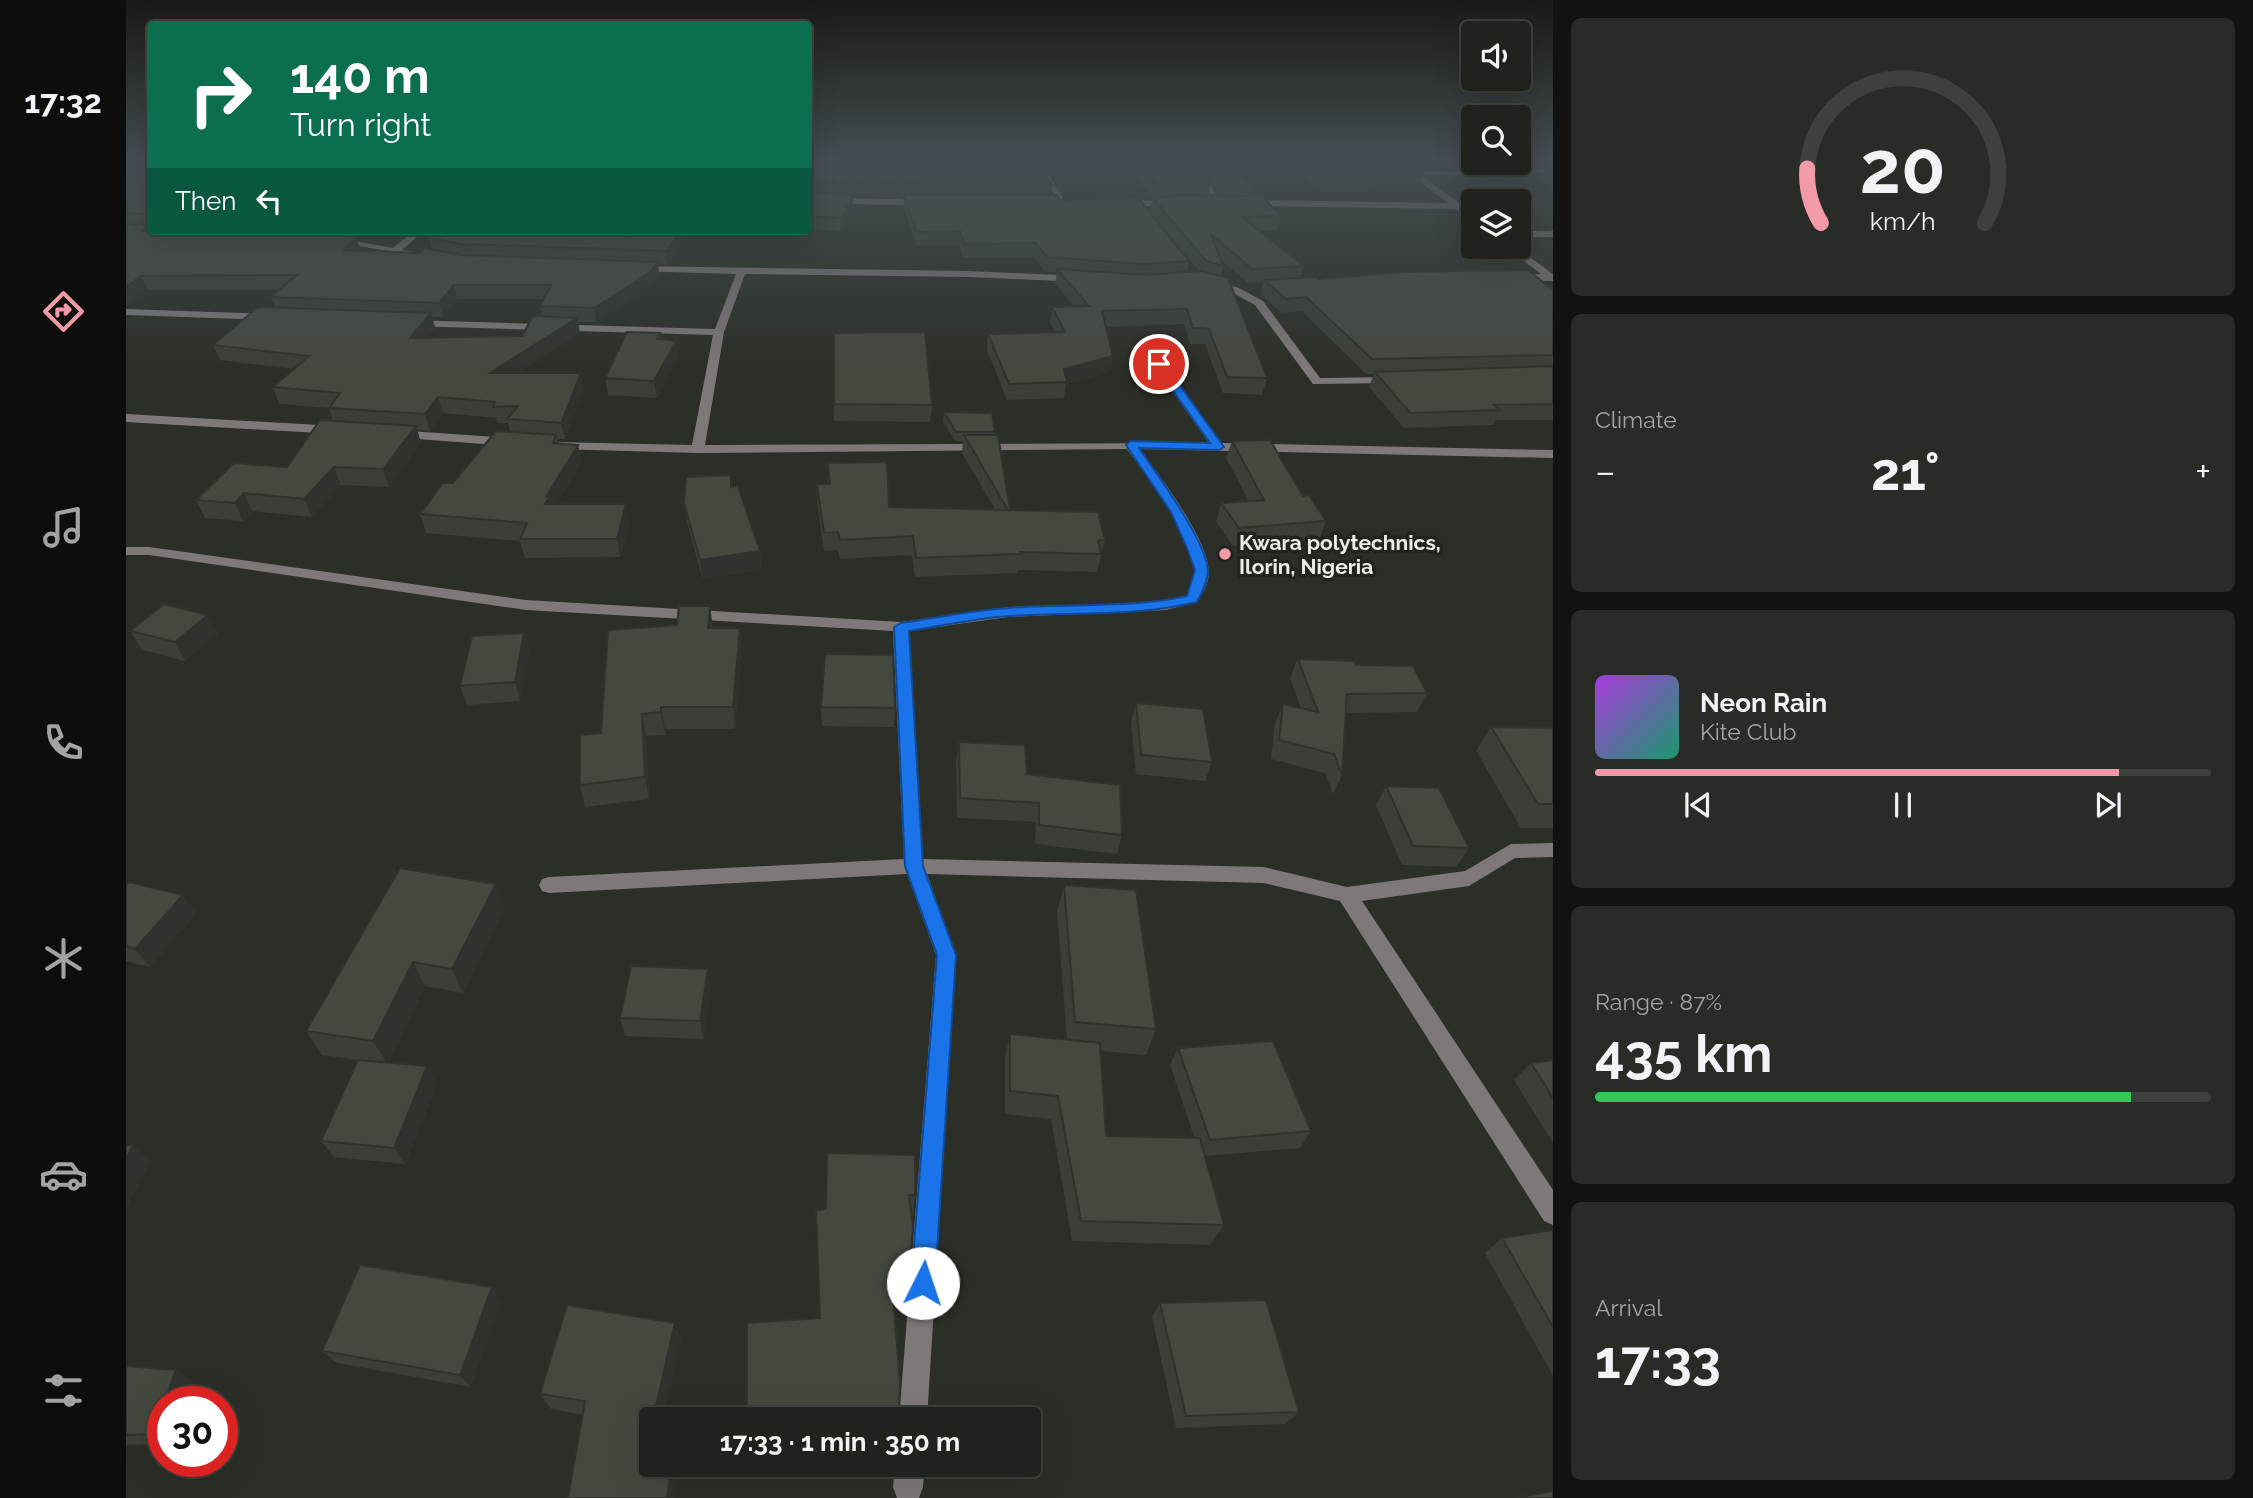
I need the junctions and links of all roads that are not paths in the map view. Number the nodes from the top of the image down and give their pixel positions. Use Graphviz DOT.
graph roads {
  1 [pos="1531,234"];
  2 [pos="1553,234"];
  3 [pos="415,235"];
  4 [pos="325,239"];
  5 [pos="396,251"];
  6 [pos="431,257"];
  7 [pos="1526,259"];
  8 [pos="630,269"];
  9 [pos="741,273"];
  10 [pos="1498,278"];
  11 [pos="1552,278"];
  12 [pos="1086,280"];
  13 [pos="1198,281"];
  14 [pos="1261,288"];
  15 [pos="1235,290"];
  16 [pos="126,312"];
  17 [pos="276,318"];
  18 [pos="397,322"];
  19 [pos="719,332"];
  20 [pos="1144,344"];
  21 [pos="1414,379"];
  22 [pos="126,418"];
  23 [pos="351,431"];
  24 [pos="378,433"];
  25 [pos="1131,445"];
  26 [pos="1219,447"];
  27 [pos="698,449"];
  28 [pos="1553,454"];
  29 [pos="126,551"];
  30 [pos="901,627"];
  31 [pos="1553,850"];
  32 [pos="914,866"];
  33 [pos="549,885"];
  34 [pos="1347,895"];
  35 [pos="1553,1212"];
  36 [pos="914,1407"];
  1 -- 2 [label="street"];
  3 -- 5 [label="street"];
  4 -- 5 [label="street"];
  5 -- 6 [label="street"];
  7 -- 11 [label="street"];
  8 -- 9 [label="street"];
  9 -- 12 [label="street"];
  9 -- 19 [label="street"];
  10 -- 11 [label="street"];
  13 -- 15 [label="street"];
  14 -- 15 [label="street"];
  15 -- 21 [label="street"];
  16 -- 17 [label="street"];
  18 -- 19 [label="street"];
  19 -- 27 [label="street"];
  20 -- 26 [label="street"];
  22 -- 23 [label="street"];
  24 -- 27 [label="street"];
  25 -- 26 [label="street"];
  25 -- 27 [label="street"];
  25 -- 30 [label="street"];
  26 -- 28 [label="street"];
  29 -- 30 [label="street"];
  30 -- 32 [label="street"];
  31 -- 34 [label="street"];
  32 -- 33 [label="street"];
  32 -- 34 [label="street"];
  32 -- 36 [label="street"];
  34 -- 35 [label="street"];
}
